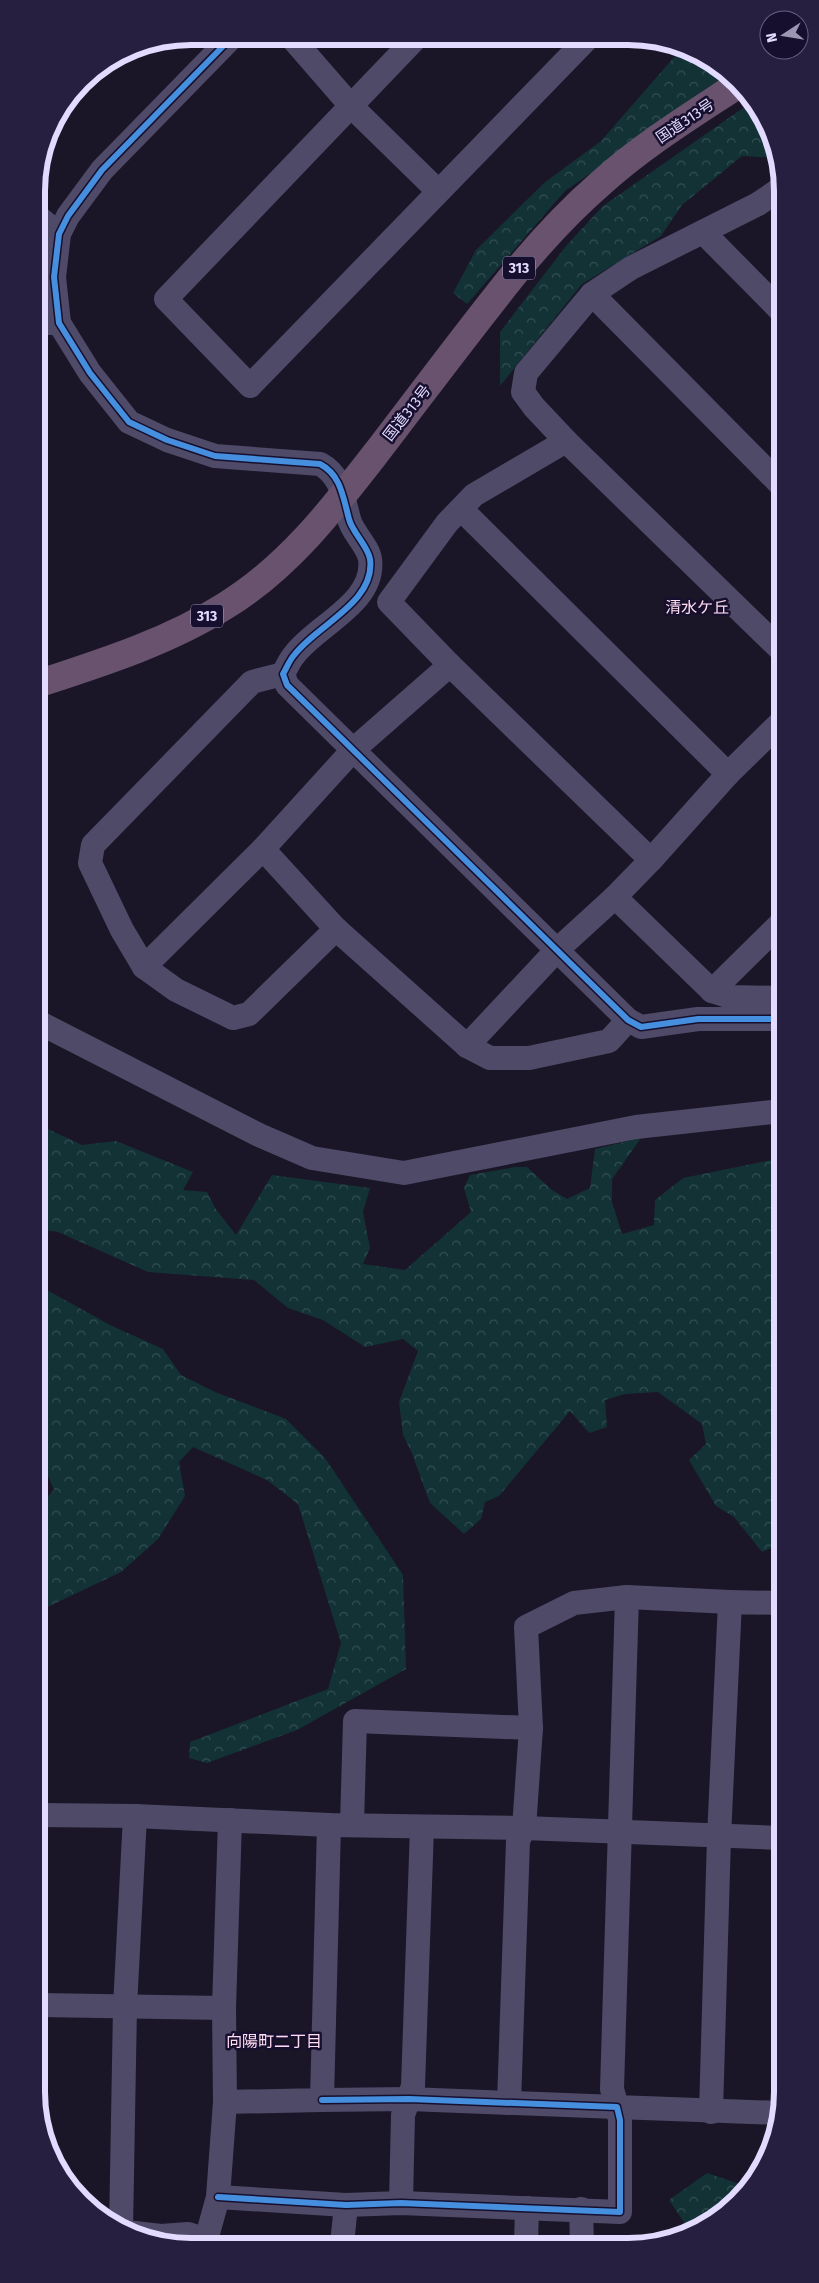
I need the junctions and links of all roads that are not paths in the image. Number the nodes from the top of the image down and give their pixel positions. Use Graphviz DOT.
graph roads {
  1 [pos="223,45"];
  2 [pos="298,45"];
  3 [pos="409,45"];
  4 [pos="580,45"];
  5 [pos="732,89"];
  6 [pos="351,106"];
  7 [pos="438,190"];
  8 [pos="774,193"];
  9 [pos="45,223"];
  10 [pos="702,232"];
  11 [pos="59,234"];
  12 [pos="592,294"];
  13 [pos="774,304"];
  14 [pos="48,323"];
  15 [pos="566,441"];
  16 [pos="774,478"];
  17 [pos="342,496"];
  18 [pos="462,510"];
  19 [pos="774,644"];
  20 [pos="450,665"];
  21 [pos="283,674"];
  22 [pos="45,681"];
  23 [pos="774,728"];
  24 [pos="353,750"];
  25 [pos="728,774"];
  26 [pos="263,849"];
  27 [pos="651,860"];
  28 [pos="615,897"];
  29 [pos="336,928"];
  30 [pos="774,930"];
  31 [pos="557,950"];
  32 [pos="144,967"];
  33 [pos="712,991"];
  34 [pos="774,998"];
  35 [pos="774,1019"];
  36 [pos="628,1020"];
  37 [pos="45,1026"];
  38 [pos="468,1046"];
  39 [pos="774,1112"];
  40 [pos="627,1597"];
  41 [pos="730,1602"];
  42 [pos="774,1603"];
  43 [pos="531,1728"];
  44 [pos="45,1815"];
  45 [pos="135,1816"];
  46 [pos="230,1820"];
  47 [pos="340,1825"];
  48 [pos="422,1827"];
  49 [pos="524,1828"];
  50 [pos="621,1832"];
  51 [pos="719,1837"];
  52 [pos="774,1838"];
  53 [pos="45,2005"];
  54 [pos="125,2006"];
  55 [pos="224,2008"];
  56 [pos="409,2099"];
  57 [pos="322,2100"];
  58 [pos="225,2102"];
  59 [pos="509,2103"];
  60 [pos="617,2107"];
  61 [pos="711,2112"];
  62 [pos="772,2114"];
  63 [pos="218,2197"];
  64 [pos="401,2203"];
  65 [pos="346,2205"];
  66 [pos="527,2208"];
  67 [pos="580,2209"];
  68 [pos="122,2221"];
  69 [pos="165,2236"];
  70 [pos="197,2238"];
  71 [pos="207,2238"];
  72 [pos="343,2238"];
  73 [pos="526,2238"];
  74 [pos="582,2238"];
  1 -- 11 [label="street"];
  2 -- 6 [label="street"];
  3 -- 6 [label="street"];
  4 -- 7 [label="street"];
  5 -- 17 [label="highway, 国道313号 / 313"];
  6 -- 7 [label="street"];
  6 -- 7 [label="street"];
  8 -- 10 [label="street"];
  9 -- 11 [label="street"];
  10 -- 12 [label="street"];
  10 -- 13 [label="street"];
  11 -- 14 [label="street"];
  12 -- 15 [label="street"];
  12 -- 16 [label="street"];
  14 -- 17 [label="street"];
  15 -- 18 [label="street"];
  15 -- 19 [label="street"];
  17 -- 21 [label="street"];
  17 -- 22 [label="highway, 国道313号 / 313"];
  18 -- 20 [label="street"];
  18 -- 25 [label="street"];
  20 -- 24 [label="street"];
  20 -- 27 [label="street"];
  21 -- 24 [label="street"];
  21 -- 32 [label="street"];
  23 -- 25 [label="street"];
  24 -- 26 [label="street"];
  24 -- 31 [label="street"];
  25 -- 27 [label="street"];
  26 -- 29 [label="street"];
  26 -- 32 [label="street"];
  27 -- 28 [label="street"];
  28 -- 31 [label="street"];
  28 -- 33 [label="street"];
  29 -- 32 [label="street"];
  29 -- 38 [label="street"];
  30 -- 33 [label="street"];
  31 -- 36 [label="street"];
  31 -- 38 [label="street"];
  33 -- 34 [label="street"];
  35 -- 36 [label="street"];
  36 -- 38 [label="street"];
  37 -- 39 [label="street"];
  40 -- 41 [label="street"];
  40 -- 43 [label="street"];
  40 -- 50 [label="street"];
  41 -- 42 [label="street"];
  41 -- 51 [label="street"];
  43 -- 47 [label="street"];
  43 -- 49 [label="street"];
  44 -- 45 [label="street"];
  45 -- 46 [label="street"];
  45 -- 54 [label="street"];
  46 -- 47 [label="street"];
  46 -- 55 [label="street"];
  47 -- 48 [label="street"];
  47 -- 57 [label="street"];
  48 -- 49 [label="street"];
  48 -- 56 [label="street"];
  49 -- 50 [label="street"];
  49 -- 59 [label="street"];
  50 -- 51 [label="street"];
  50 -- 60 [label="street"];
  51 -- 52 [label="street"];
  51 -- 61 [label="street"];
  53 -- 54 [label="street"];
  54 -- 55 [label="street"];
  54 -- 68 [label="street"];
  55 -- 58 [label="street"];
  56 -- 57 [label="street"];
  56 -- 59 [label="street"];
  56 -- 64 [label="street"];
  57 -- 58 [label="street"];
  58 -- 63 [label="street"];
  59 -- 60 [label="street"];
  60 -- 61 [label="street"];
  60 -- 67 [label="street"];
  61 -- 62 [label="street"];
  63 -- 65 [label="street"];
  63 -- 71 [label="street"];
  64 -- 65 [label="street"];
  64 -- 66 [label="street"];
  65 -- 72 [label="street"];
  66 -- 67 [label="street"];
  66 -- 73 [label="street"];
  67 -- 74 [label="street"];
  69 -- 70 [label="street"];
}
